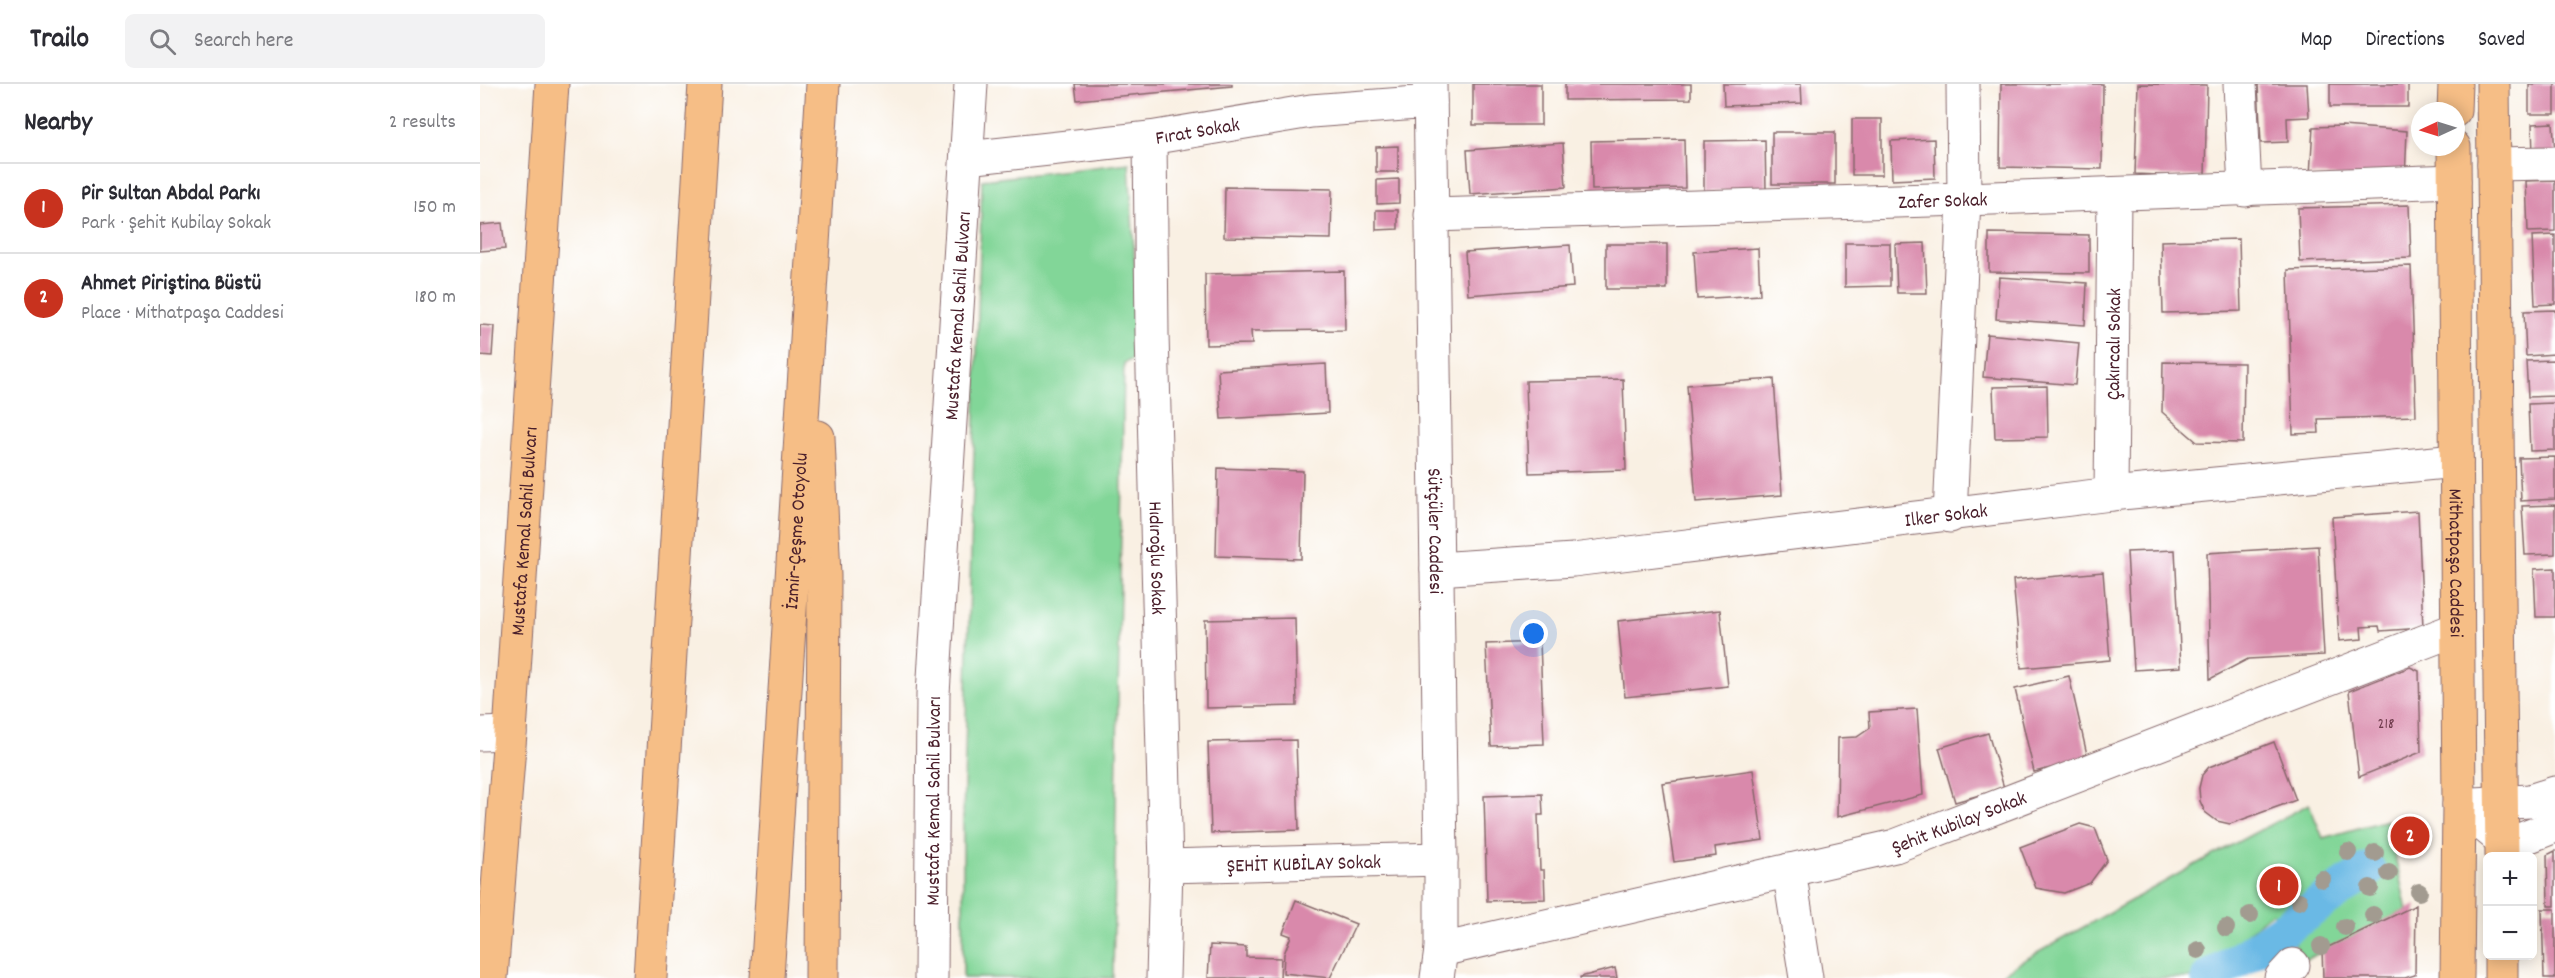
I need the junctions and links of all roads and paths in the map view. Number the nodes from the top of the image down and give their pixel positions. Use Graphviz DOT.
graph roads {
  1 [pos="552,84"];
  2 [pos="705,84"];
  3 [pos="823,84"];
  4 [pos="971,84"];
  5 [pos="1963,84"];
  6 [pos="2240,84"];
  7 [pos="2455,84"];
  8 [pos="2493,84"];
  9 [pos="1430,93"];
  10 [pos="2454,102"];
  11 [pos="1150,138"];
  12 [pos="2454,156"];
  13 [pos="967,158"];
  14 [pos="2555,163"];
  15 [pos="2494,164"];
  16 [pos="2454,181"];
  17 [pos="2245,190"];
  18 [pos="2114,194"];
  19 [pos="1964,199"];
  20 [pos="1431,215"];
  21 [pos="810,262"];
  22 [pos="2456,461"];
  23 [pos="2111,494"];
  24 [pos="1950,516"];
  25 [pos="1437,569"];
  26 [pos="2457,629"];
  27 [pos="495,734"];
  28 [pos="2555,793"];
  29 [pos="2502,803"];
  30 [pos="2459,805"];
  31 [pos="2555,826"];
  32 [pos="2502,848"];
  33 [pos="1441,859"];
  34 [pos="1166,866"];
  35 [pos="1789,870"];
  36 [pos="2501,960"];
  37 [pos="1439,964"];
  38 [pos="491,978"];
  39 [pos="650,978"];
  40 [pos="767,978"];
  41 [pos="822,978"];
  42 [pos="931,978"];
  43 [pos="1163,978"];
  44 [pos="1806,978"];
  45 [pos="2457,978"];
  46 [pos="2501,978"];
  1 -- 27 [label="main road, Mustafa Kemal Sahil Bulvarı"];
  2 -- 39 [label="main road"];
  3 -- 21 [label="main road, İzmir-Çeşme Otoyolu"];
  4 -- 13 [label="street, Mustafa Kemal Sahil Bulvarı"];
  5 -- 19 [label="street"];
  6 -- 17 [label="street"];
  7 -- 10 [label="main road"];
  8 -- 15 [label="main road"];
  9 -- 11 [label="street, Fırat Sokak"];
  9 -- 20 [label="street, Sütçüler Caddesi"];
  11 -- 13 [label="street, Fırat Sokak"];
  11 -- 34 [label="street, Hıdıroğlu Sokak"];
  12 -- 16 [label="main road, Mithatpaşa Caddesi"];
  13 -- 42 [label="street, Mustafa Kemal Sahil Bulvarı"];
  14 -- 15 [label="street"];
  15 -- 29 [label="main road"];
  16 -- 17 [label="street, Zafer Sokak"];
  16 -- 22 [label="main road, Mithatpaşa Caddesi"];
  17 -- 18 [label="street, Zafer Sokak"];
  18 -- 19 [label="street, Zafer Sokak"];
  18 -- 23 [label="street, Çakırcalı Sokak"];
  19 -- 20 [label="street, Zafer Sokak"];
  19 -- 24 [label="street"];
  20 -- 25 [label="street, Sütçüler Caddesi"];
  21 -- 40 [label="main road, İzmir-Çeşme Otoyolu"];
  21 -- 41 [label="main road"];
  22 -- 23 [label="street, Ilker Sokak"];
  22 -- 26 [label="main road, Mithatpaşa Caddesi"];
  23 -- 24 [label="street, Ilker Sokak"];
  24 -- 25 [label="street, Ilker Sokak"];
  25 -- 33 [label="street, Sütçüler Caddesi"];
  26 -- 30 [label="main road, Mithatpaşa Caddesi"];
  26 -- 35 [label="street, Şehit Kubilay Sokak"];
  27 -- 38 [label="main road, Mustafa Kemal Sahil Bulvarı"];
  28 -- 29 [label="street"];
  29 -- 30 [label="street"];
  29 -- 32 [label="main road"];
  30 -- 32 [label="street"];
  30 -- 45 [label="main road, Mithatpaşa Caddesi"];
  31 -- 32 [label="street"];
  33 -- 34 [label="street, ŞEHİT KUBİLAY Sokak"];
  33 -- 37 [label="street, Sütçüler Caddesi"];
  34 -- 43 [label="street, Hıdıroğlu Sokak"];
  35 -- 37 [label="street, Şehit Kubilay Sokak"];
  35 -- 44 [label="street"];
  36 -- 46 [label="main road"];
}
